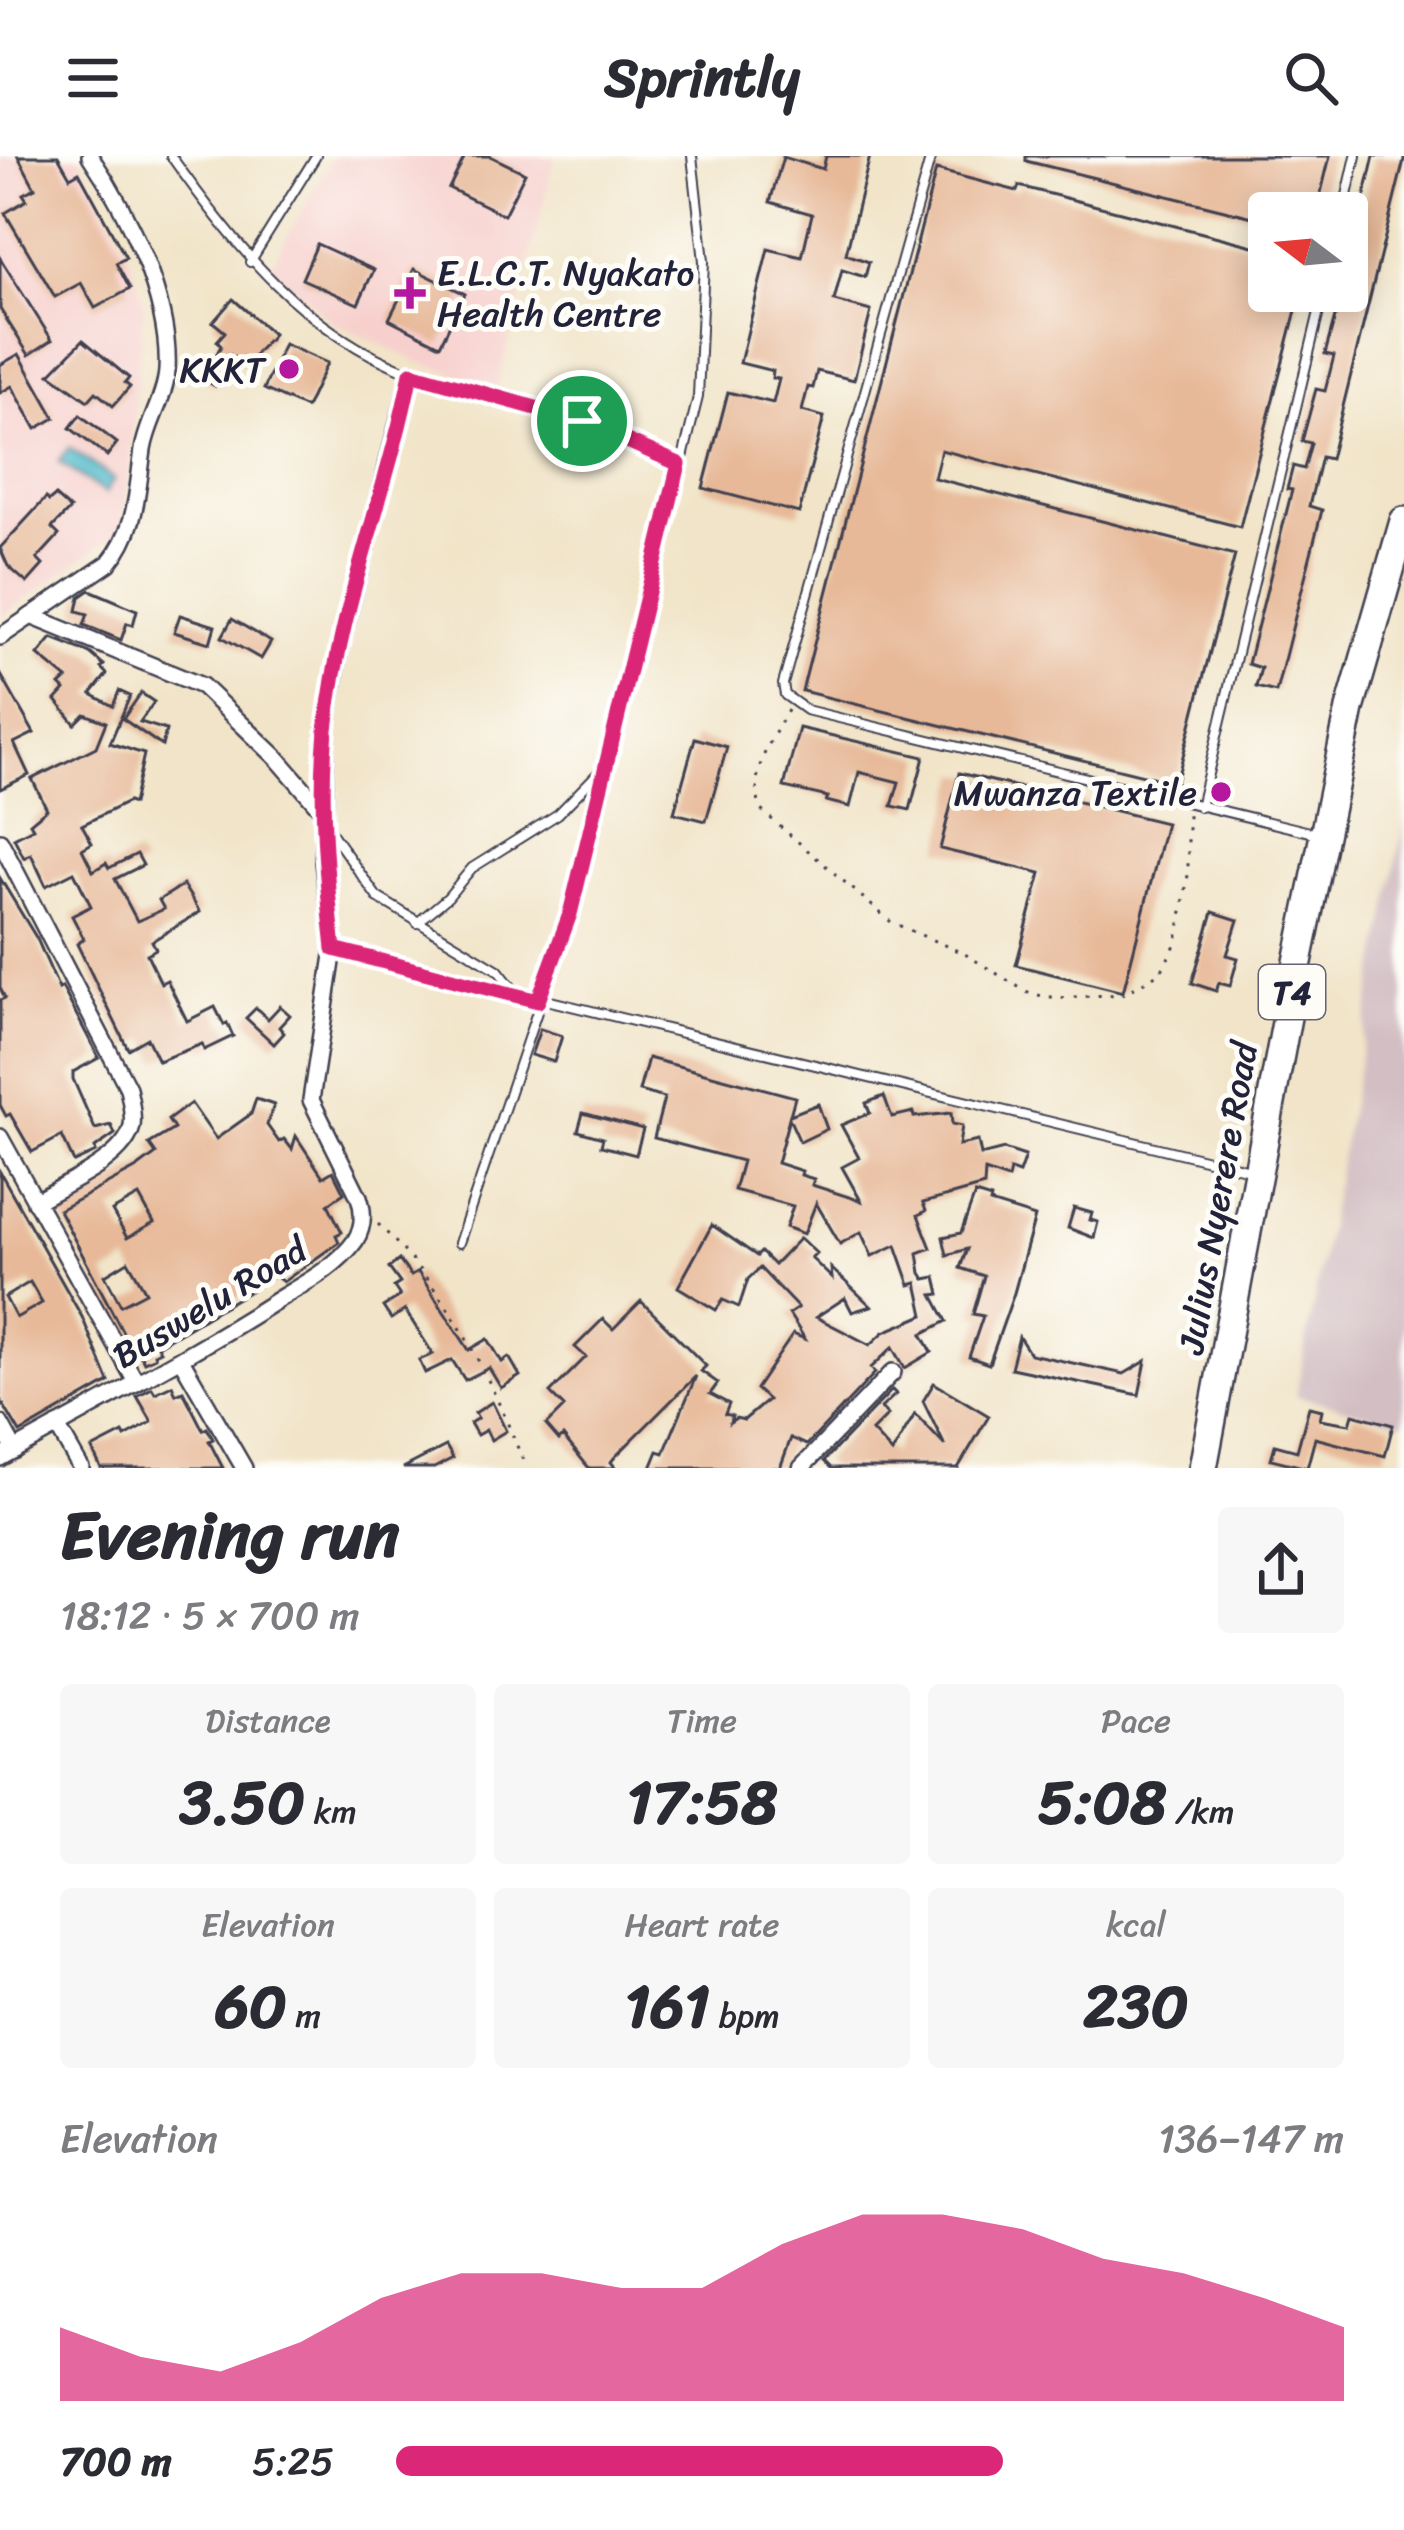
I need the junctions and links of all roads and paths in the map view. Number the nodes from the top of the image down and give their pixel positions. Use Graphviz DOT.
graph roads {
  1 [pos="90,156"];
  2 [pos="171,156"];
  3 [pos="316,156"];
  4 [pos="692,156"];
  5 [pos="931,156"];
  6 [pos="1356,156"];
  7 [pos="1348,192"];
  8 [pos="250,262"];
  9 [pos="1319,312"];
  10 [pos="411,373"];
  11 [pos="679,464"];
  12 [pos="1404,521"];
  13 [pos="1395,590"];
  14 [pos="31,616"];
  15 [pos="0,637"];
  16 [pos="792,703"];
  17 [pos="607,764"];
  18 [pos="1188,804"];
  19 [pos="1200,807"];
  20 [pos="322,814"];
  21 [pos="1325,835"];
  22 [pos="0,841"];
  23 [pos="417,922"];
  24 [pos="334,949"];
  25 [pos="518,995"];
  26 [pos="538,1001"];
  27 [pos="0,1137"];
  28 [pos="1258,1172"];
  29 [pos="35,1202"];
  30 [pos="364,1210"];
  31 [pos="458,1243"];
  32 [pos="182,1360"];
  33 [pos="892,1372"];
  34 [pos="136,1382"];
  35 [pos="0,1423"];
  36 [pos="57,1426"];
  37 [pos="7,1454"];
  38 [pos="81,1468"];
  39 [pos="244,1468"];
  40 [pos="526,1468"];
  41 [pos="801,1468"];
  42 [pos="1203,1468"];
  1 -- 14 [label="street"];
  2 -- 8 [label="lane"];
  3 -- 8 [label="lane"];
  4 -- 11 [label="lane"];
  5 -- 16 [label="lane"];
  6 -- 7 [label="lane"];
  8 -- 10 [label="lane"];
  9 -- 19 [label="lane"];
  10 -- 11 [label="lane"];
  10 -- 20 [label="street"];
  11 -- 17 [label="lane"];
  12 -- 13 [label="highway, Julius Nyerere Road / T4"];
  13 -- 21 [label="highway, Julius Nyerere Road / T4"];
  14 -- 15 [label="street"];
  14 -- 20 [label="street"];
  16 -- 18 [label="lane"];
  16 -- 18 [label="path"];
  17 -- 23 [label="lane"];
  17 -- 26 [label="lane"];
  18 -- 19 [label="lane"];
  19 -- 21 [label="lane"];
  20 -- 23 [label="lane"];
  20 -- 24 [label="street"];
  21 -- 28 [label="highway, Julius Nyerere Road / T4"];
  22 -- 29 [label="street"];
  23 -- 25 [label="lane"];
  24 -- 25 [label="lane"];
  24 -- 30 [label="street"];
  25 -- 26 [label="lane"];
  26 -- 28 [label="lane"];
  26 -- 31 [label="lane"];
  27 -- 29 [label="street"];
  28 -- 42 [label="highway, Julius Nyerere Road / T4"];
  29 -- 34 [label="street"];
  30 -- 32 [label="street, Buswelu Road"];
  30 -- 40 [label="path"];
  32 -- 34 [label="street, Buswelu Road"];
  32 -- 39 [label="street"];
  33 -- 41 [label="street"];
  34 -- 36 [label="street, Buswelu Road"];
  35 -- 37 [label="street"];
  36 -- 37 [label="street, Buswelu Road"];
  36 -- 38 [label="street"];
}
